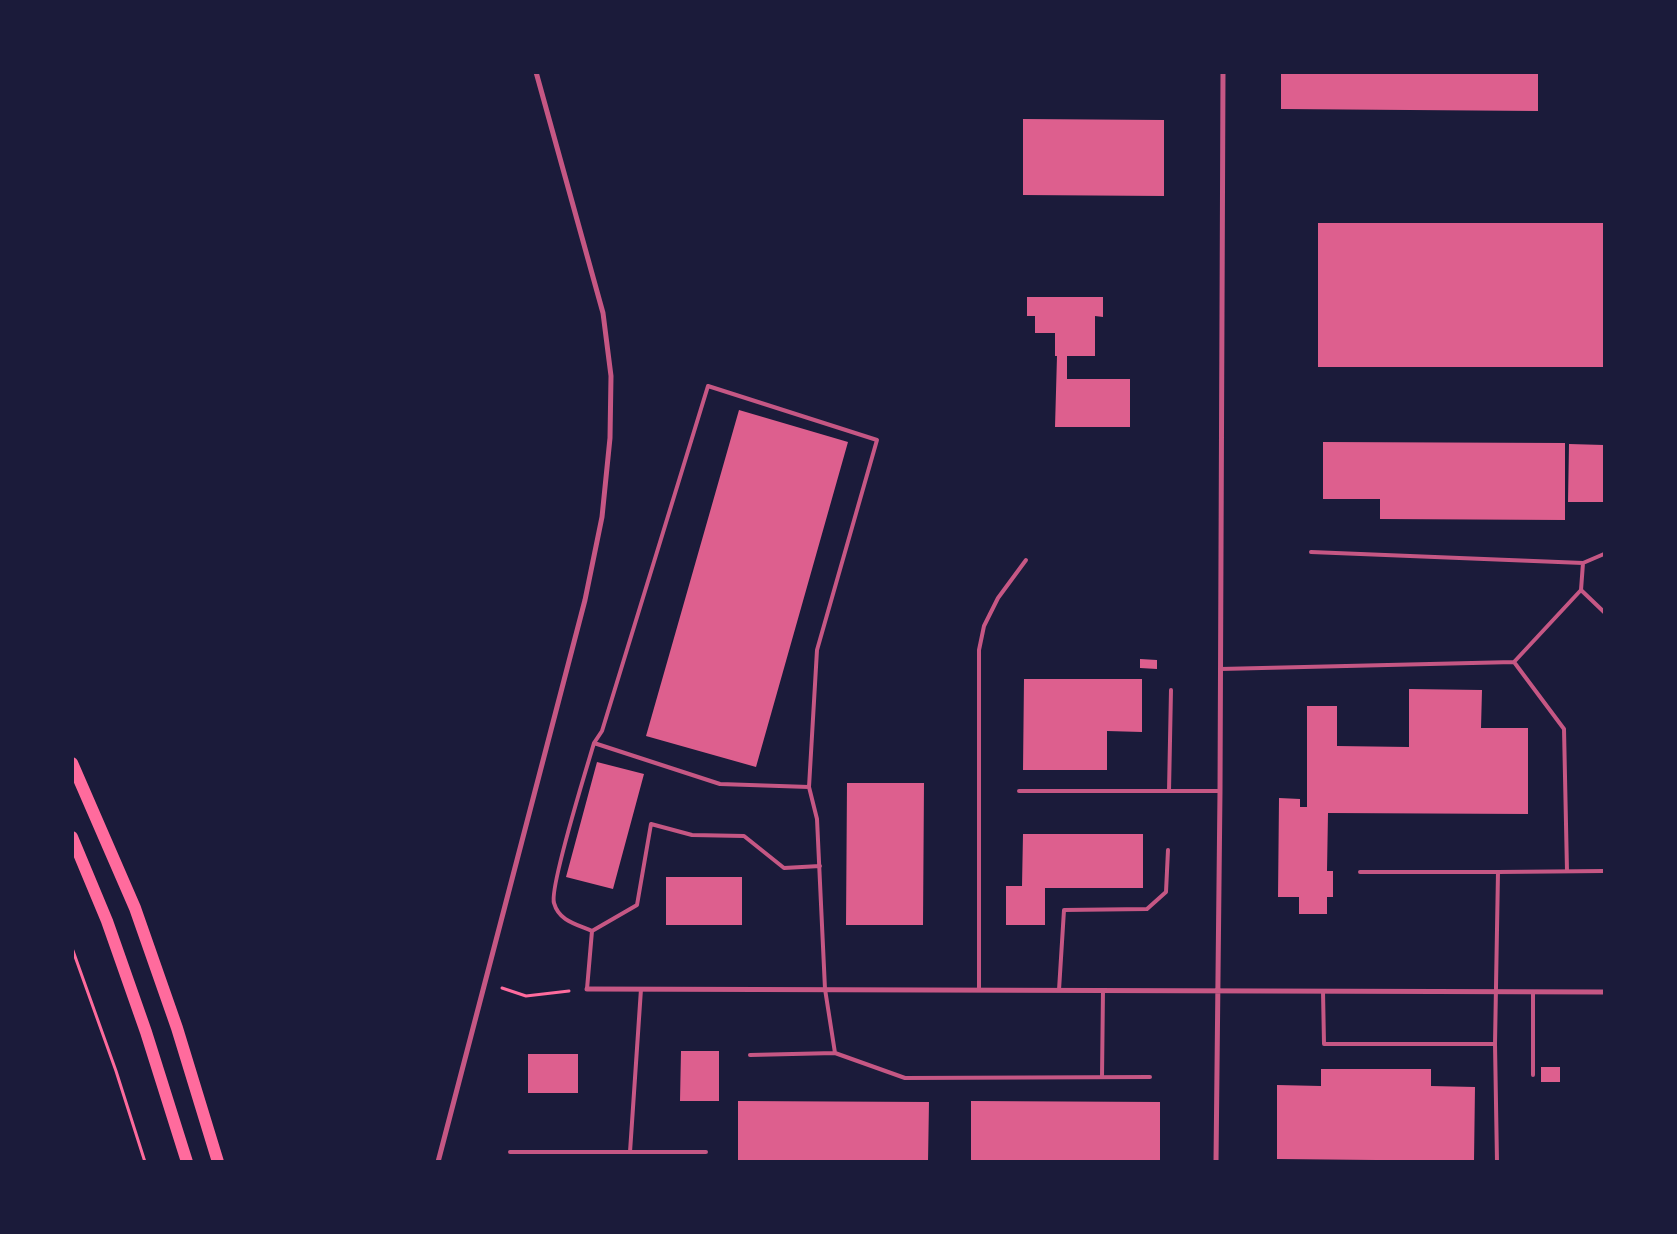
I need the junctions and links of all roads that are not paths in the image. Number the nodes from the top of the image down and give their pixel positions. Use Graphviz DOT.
graph roads {
  1 [pos="536,72"];
  2 [pos="1224,72"];
  3 [pos="1310,552"];
  4 [pos="1604,554"];
  5 [pos="1026,560"];
  6 [pos="1583,563"];
  7 [pos="1581,590"];
  8 [pos="1604,612"];
  9 [pos="1514,662"];
  10 [pos="1220,669"];
  11 [pos="1171,690"];
  12 [pos="594,743"];
  13 [pos="72,763"];
  14 [pos="809,787"];
  15 [pos="1019,791"];
  16 [pos="1169,791"];
  17 [pos="1220,791"];
  18 [pos="72,837"];
  19 [pos="1168,850"];
  20 [pos="820,866"];
  21 [pos="1567,871"];
  22 [pos="1604,871"];
  23 [pos="1360,872"];
  24 [pos="1498,872"];
  25 [pos="592,931"];
  26 [pos="587,989"];
  27 [pos="641,989"];
  28 [pos="825,989"];
  29 [pos="979,990"];
  30 [pos="1059,990"];
  31 [pos="1103,990"];
  32 [pos="1218,991"];
  33 [pos="1323,991"];
  34 [pos="1496,992"];
  35 [pos="1533,992"];
  36 [pos="1604,992"];
  37 [pos="1495,1044"];
  38 [pos="835,1053"];
  39 [pos="750,1054"];
  40 [pos="1533,1075"];
  41 [pos="1102,1077"];
  42 [pos="1150,1077"];
  43 [pos="510,1152"];
  44 [pos="630,1152"];
  45 [pos="706,1152"];
  46 [pos="187,1162"];
  47 [pos="218,1162"];
  48 [pos="438,1162"];
  49 [pos="1216,1162"];
  50 [pos="1497,1162"];
  1 -- 48 [label="street"];
  2 -- 10 [label="street"];
  3 -- 6 [label="lane"];
  4 -- 6 [label="lane"];
  5 -- 29 [label="lane"];
  6 -- 7 [label="lane"];
  7 -- 8 [label="lane"];
  7 -- 9 [label="lane"];
  9 -- 10 [label="lane"];
  9 -- 21 [label="lane"];
  10 -- 17 [label="street"];
  11 -- 16 [label="lane"];
  12 -- 14 [label="lane"];
  12 -- 14 [label="lane"];
  12 -- 25 [label="lane"];
  13 -- 47 [label="main road"];
  14 -- 20 [label="lane"];
  15 -- 16 [label="lane"];
  16 -- 17 [label="lane"];
  17 -- 32 [label="street"];
  18 -- 46 [label="main road"];
  19 -- 30 [label="lane"];
  20 -- 25 [label="lane"];
  20 -- 28 [label="lane"];
  21 -- 22 [label="lane"];
  21 -- 24 [label="lane"];
  23 -- 24 [label="lane"];
  24 -- 34 [label="lane"];
  25 -- 26 [label="lane"];
  26 -- 27 [label="street"];
  27 -- 28 [label="street"];
  27 -- 44 [label="lane"];
  28 -- 29 [label="street"];
  28 -- 38 [label="lane"];
  29 -- 30 [label="street"];
  30 -- 31 [label="street"];
  31 -- 32 [label="street"];
  31 -- 41 [label="lane"];
  32 -- 33 [label="street"];
  32 -- 49 [label="street"];
  33 -- 34 [label="street"];
  33 -- 37 [label="lane"];
  34 -- 35 [label="street"];
  34 -- 37 [label="lane"];
  35 -- 36 [label="street"];
  35 -- 40 [label="lane"];
  37 -- 50 [label="lane"];
  38 -- 39 [label="lane"];
  38 -- 41 [label="lane"];
  41 -- 42 [label="lane"];
  43 -- 44 [label="lane"];
  44 -- 45 [label="lane"];
}
